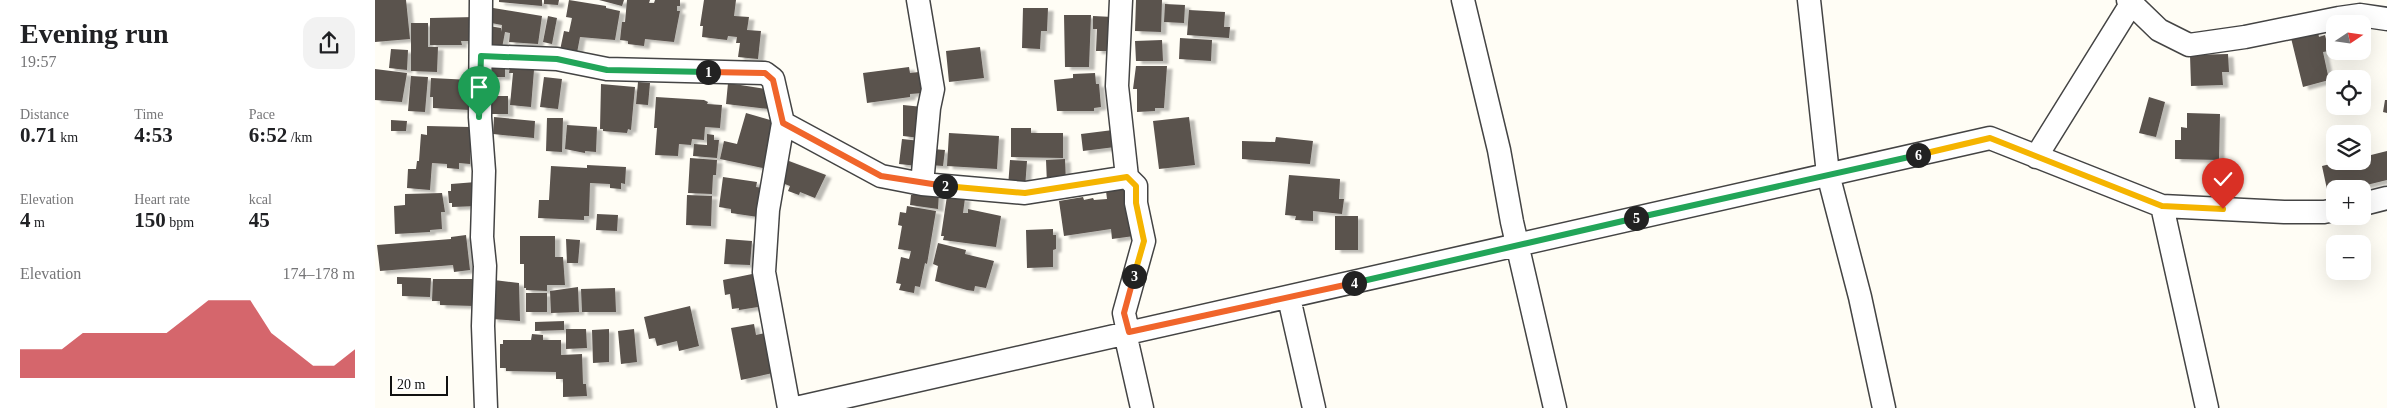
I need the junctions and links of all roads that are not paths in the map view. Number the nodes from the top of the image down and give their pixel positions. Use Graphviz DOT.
graph roads {
  1 [pos="481,0"];
  2 [pos="918,0"];
  3 [pos="1121,0"];
  4 [pos="1463,0"];
  5 [pos="1809,0"];
  6 [pos="2129,2"];
  7 [pos="2387,19"];
  8 [pos="481,56"];
  9 [pos="783,123"];
  10 [pos="2036,157"];
  11 [pos="1828,174"];
  12 [pos="1127,177"];
  13 [pos="922,184"];
  14 [pos="2387,198"];
  15 [pos="2371,202"];
  16 [pos="2162,206"];
  17 [pos="2326,212"];
  18 [pos="1517,246"];
  19 [pos="1289,298"];
  20 [pos="1127,333"];
  21 [pos="808,407"];
  22 [pos="486,408"];
  23 [pos="789,408"];
  24 [pos="1142,408"];
  25 [pos="1314,408"];
  26 [pos="1555,408"];
  27 [pos="1884,408"];
  28 [pos="2207,408"];
  1 -- 8 [label="street"];
  2 -- 13 [label="street"];
  3 -- 12 [label="street"];
  4 -- 18 [label="street"];
  5 -- 11 [label="street"];
  6 -- 7 [label="street"];
  6 -- 10 [label="street"];
  8 -- 9 [label="street"];
  8 -- 22 [label="street"];
  9 -- 13 [label="street"];
  9 -- 23 [label="street"];
  10 -- 11 [label="street"];
  10 -- 16 [label="street"];
  11 -- 18 [label="street"];
  11 -- 27 [label="street"];
  12 -- 13 [label="street"];
  12 -- 20 [label="street"];
  14 -- 15 [label="street"];
  16 -- 17 [label="street"];
  16 -- 28 [label="street"];
  18 -- 19 [label="street"];
  18 -- 26 [label="street"];
  19 -- 20 [label="street"];
  19 -- 25 [label="street"];
  20 -- 21 [label="street"];
  20 -- 24 [label="street"];
}
